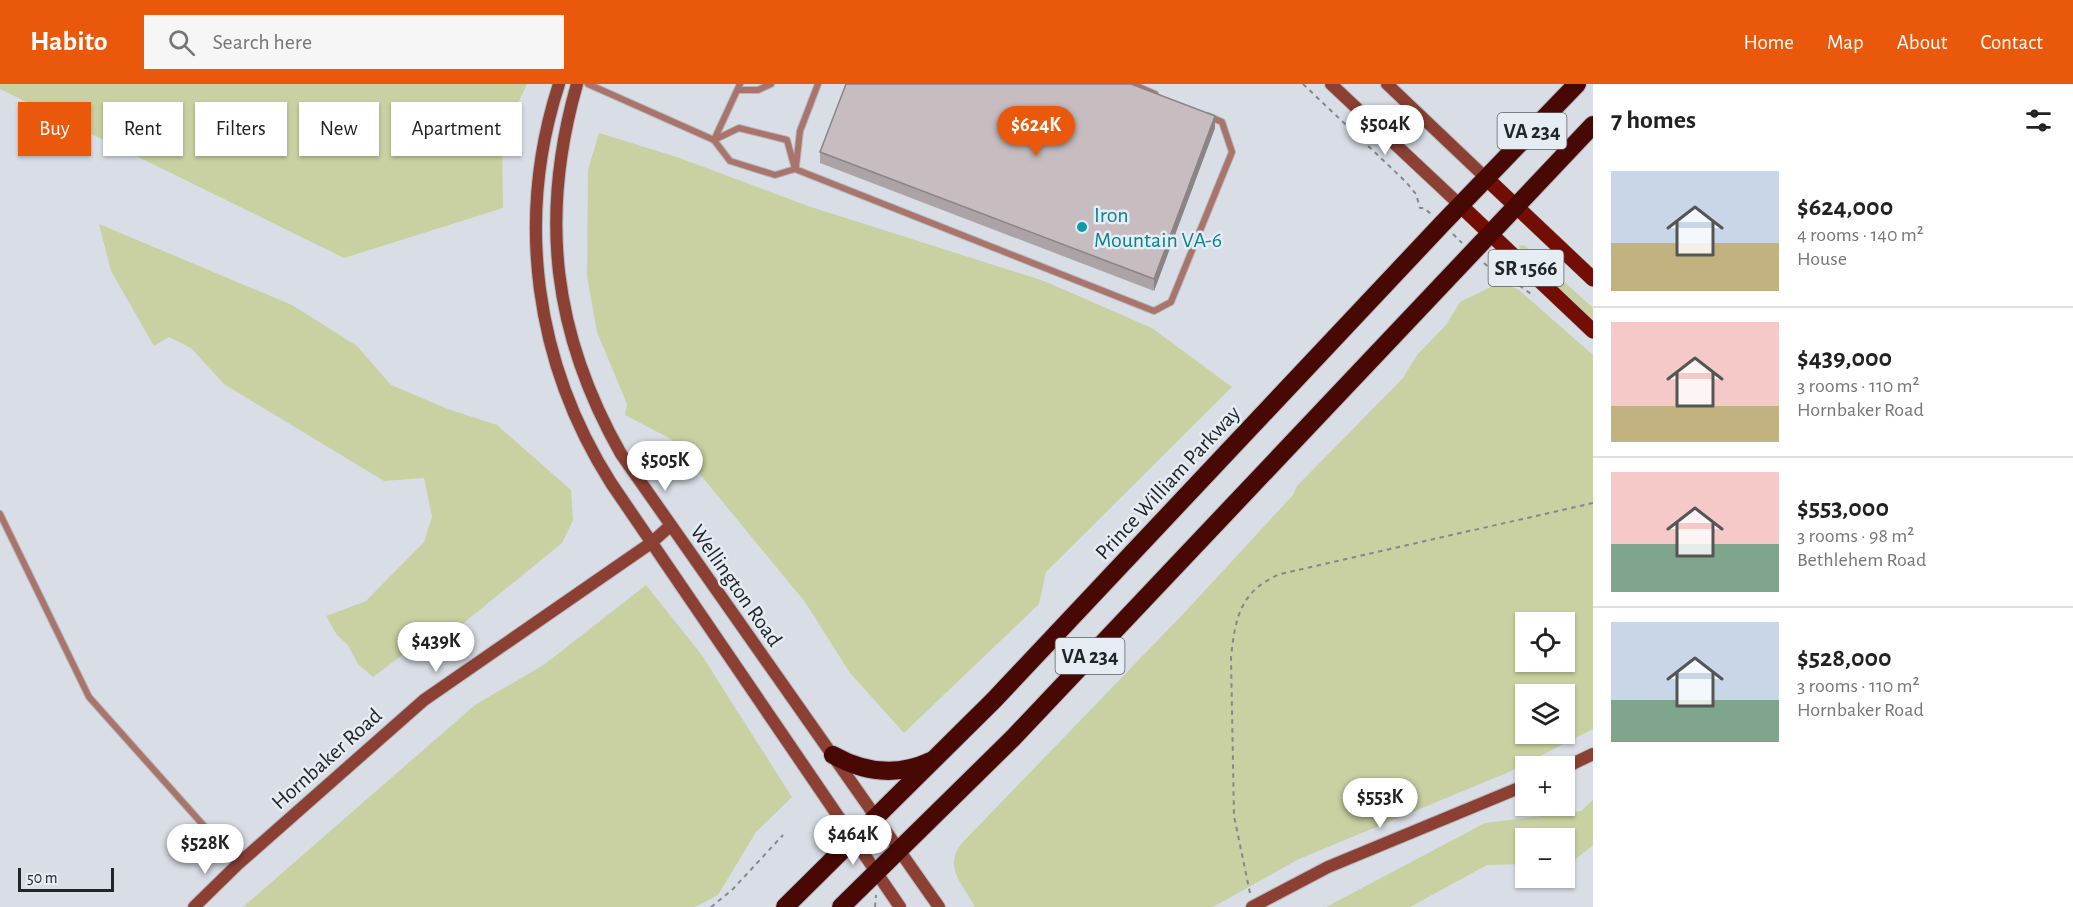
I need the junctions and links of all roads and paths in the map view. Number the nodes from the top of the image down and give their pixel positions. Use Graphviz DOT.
graph roads {
  1 [pos="559,84"];
  2 [pos="577,84"];
  3 [pos="588,84"];
  4 [pos="771,84"];
  5 [pos="818,84"];
  6 [pos="1132,84"];
  7 [pos="1303,84"];
  8 [pos="1331,84"];
  9 [pos="1388,84"];
  10 [pos="1577,84"];
  11 [pos="740,87"];
  12 [pos="1162,97"];
  13 [pos="1202,114"];
  14 [pos="1593,125"];
  15 [pos="714,140"];
  16 [pos="795,169"];
  17 [pos="1486,178"];
  18 [pos="1460,205"];
  19 [pos="1516,207"];
  20 [pos="1442,224"];
  21 [pos="1490,234"];
  22 [pos="1473,253"];
  23 [pos="1593,279"];
  24 [pos="1536,298"];
  25 [pos="1593,331"];
  26 [pos="1593,503"];
  27 [pos="0,514"];
  28 [pos="670,526"];
  29 [pos="651,543"];
  30 [pos="1593,754"];
  31 [pos="833,755"];
  32 [pos="938,758"];
  33 [pos="1575,763"];
  34 [pos="1515,790"];
  35 [pos="878,818"];
  36 [pos="783,835"];
  37 [pos="854,842"];
  38 [pos="900,849"];
  39 [pos="238,864"];
  40 [pos="876,881"];
  41 [pos="194,907"];
  42 [pos="711,907"];
  43 [pos="785,907"];
  44 [pos="841,907"];
  45 [pos="875,907"];
  46 [pos="900,907"];
  47 [pos="939,907"];
  48 [pos="1252,907"];
  1 -- 29 [label="main road, Wellington Road"];
  2 -- 28 [label="main road, Wellington Road"];
  3 -- 15 [label="lane"];
  4 -- 11 [label="lane"];
  5 -- 16 [label="lane"];
  6 -- 12 [label="lane"];
  7 -- 20 [label="path"];
  8 -- 18 [label="main road, SR 1566"];
  9 -- 17 [label="main road, SR 1566"];
  10 -- 17 [label="highway, Prince William Parkway / VA 234"];
  11 -- 15 [label="lane"];
  13 -- 16 [label="lane"];
  14 -- 19 [label="highway, VA 234"];
  15 -- 16 [label="lane"];
  15 -- 16 [label="lane"];
  17 -- 18 [label="highway, Prince William Parkway / VA 234"];
  17 -- 19 [label="main road, SR 1566"];
  18 -- 20 [label="highway, Prince William Parkway / VA 234"];
  18 -- 21 [label="main road, SR 1566"];
  19 -- 21 [label="highway, VA 234"];
  19 -- 23 [label="main road, SR 1566"];
  20 -- 22 [label="path"];
  20 -- 32 [label="highway, Prince William Parkway / VA 234"];
  21 -- 22 [label="highway, VA 234"];
  21 -- 25 [label="main road, SR 1566"];
  22 -- 24 [label="path"];
  22 -- 38 [label="highway, VA 234"];
  26 -- 48 [label="path"];
  27 -- 39 [label="lane"];
  28 -- 29 [label="main road, Hornbaker Road"];
  28 -- 31 [label="main road, Wellington Road"];
  29 -- 37 [label="main road, Wellington Road"];
  29 -- 39 [label="main road, Hornbaker Road"];
  30 -- 33 [label="main road"];
  31 -- 32 [label="highway"];
  31 -- 35 [label="main road, Wellington Road"];
  32 -- 35 [label="highway, Prince William Parkway / VA 234"];
  34 -- 48 [label="main road"];
  35 -- 37 [label="highway, Prince William Parkway / VA 234"];
  35 -- 38 [label="main road, Wellington Road"];
  36 -- 42 [label="path"];
  37 -- 40 [label="main road, Wellington Road"];
  37 -- 43 [label="highway, Prince William Parkway / VA 234"];
  38 -- 40 [label="highway, VA 234"];
  38 -- 47 [label="main road, Wellington Road"];
  39 -- 41 [label="main road, Hornbaker Road"];
  40 -- 44 [label="highway, VA 234"];
  40 -- 45 [label="path"];
  40 -- 46 [label="main road, Wellington Road"];
}
